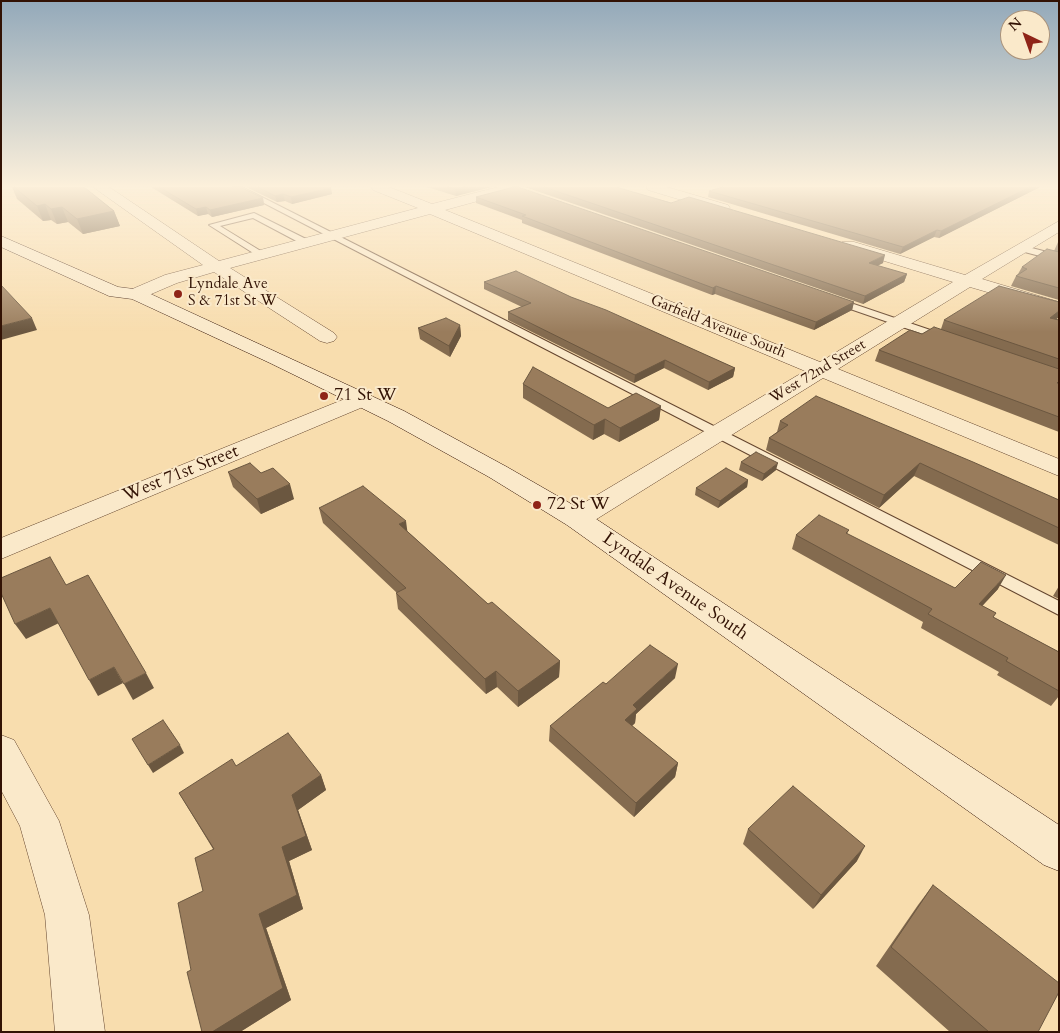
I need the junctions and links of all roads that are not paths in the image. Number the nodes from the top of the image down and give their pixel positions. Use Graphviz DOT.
graph roads {
  1 [pos="20,235"];
  2 [pos="171,235"];
  3 [pos="229,235"];
  4 [pos="292,235"];
  5 [pos="335,235"];
  6 [pos="495,235"];
  7 [pos="1042,235"];
  8 [pos="332,236"];
  9 [pos="832,240"];
  10 [pos="1,241"];
  11 [pos="307,243"];
  12 [pos="1020,248"];
  13 [pos="261,255"];
  14 [pos="1059,258"];
  15 [pos="217,267"];
  16 [pos="967,281"];
  17 [pos="136,294"];
  18 [pos="825,297"];
  19 [pos="1059,308"];
  20 [pos="899,323"];
  21 [pos="327,337"];
  22 [pos="955,342"];
  23 [pos="822,370"];
  24 [pos="362,399"];
  25 [pos="717,434"];
  26 [pos="1059,468"];
  27 [pos="577,519"];
  28 [pos="1,549"];
  29 [pos="1059,609"];
  30 [pos="1,752"];
  31 [pos="1059,850"];
  32 [pos="80,1032"];
  1 -- 17 [label="street, Lyndale Avenue South"];
  2 -- 15 [label="street"];
  3 -- 13 [label="lane"];
  4 -- 11 [label="lane"];
  5 -- 8 [label="street"];
  6 -- 23 [label="street, Garfield Avenue South"];
  7 -- 12 [label="street, West 72nd Street"];
  8 -- 11 [label="street"];
  8 -- 25 [label="lane"];
  9 -- 16 [label="street"];
  10 -- 17 [label="street, Lyndale Avenue South"];
  11 -- 13 [label="street"];
  12 -- 14 [label="lane"];
  12 -- 16 [label="street, West 72nd Street"];
  13 -- 15 [label="street"];
  15 -- 17 [label="street"];
  15 -- 21 [label="street"];
  16 -- 19 [label="street"];
  16 -- 20 [label="street, West 72nd Street"];
  17 -- 24 [label="street, Lyndale Avenue South"];
  18 -- 20 [label="lane"];
  20 -- 22 [label="lane"];
  20 -- 23 [label="street, West 72nd Street"];
  23 -- 25 [label="street, West 72nd Street"];
  23 -- 26 [label="street, Garfield Avenue South"];
  24 -- 27 [label="street, Lyndale Avenue South"];
  24 -- 28 [label="street, West 71st Street"];
  25 -- 27 [label="street, West 72nd Street"];
  25 -- 29 [label="lane"];
  27 -- 31 [label="street, Lyndale Avenue South"];
  30 -- 32 [label="street"];
}
